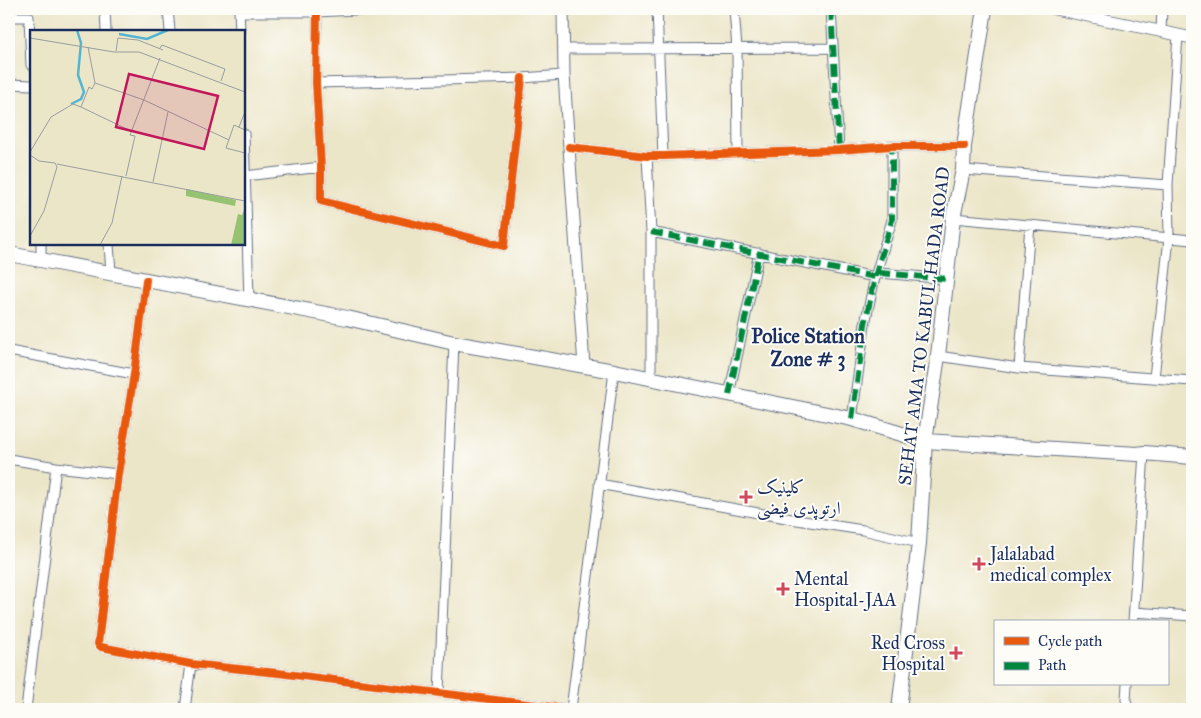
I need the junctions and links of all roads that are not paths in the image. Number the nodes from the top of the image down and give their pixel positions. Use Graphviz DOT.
graph roads {
  1 [pos="105,9"];
  2 [pos="168,9"];
  3 [pos="372,9"];
  4 [pos="563,9"];
  5 [pos="657,9"];
  6 [pos="734,9"];
  7 [pos="831,9"];
  8 [pos="985,9"];
  9 [pos="1055,9"];
  10 [pos="1162,9"];
  11 [pos="240,10"];
  12 [pos="317,10"];
  13 [pos="1092,13"];
  14 [pos="9,17"];
  15 [pos="106,30"];
  16 [pos="170,30"];
  17 [pos="240,30"];
  18 [pos="1161,31"];
  19 [pos="1178,35"];
  20 [pos="1192,38"];
  21 [pos="30,41"];
  22 [pos="833,48"];
  23 [pos="564,49"];
  24 [pos="659,49"];
  25 [pos="737,49"];
  26 [pos="564,75"];
  27 [pos="522,78"];
  28 [pos="316,83"];
  29 [pos="9,84"];
  30 [pos="30,85"];
  31 [pos="892,146"];
  32 [pos="964,146"];
  33 [pos="569,147"];
  34 [pos="839,150"];
  35 [pos="738,153"];
  36 [pos="647,156"];
  37 [pos="663,156"];
  38 [pos="321,166"];
  39 [pos="963,170"];
  40 [pos="245,176"];
  41 [pos="1168,185"];
  42 [pos="245,218"];
  43 [pos="953,218"];
  44 [pos="1030,225"];
  45 [pos="651,232"];
  46 [pos="1169,238"];
  47 [pos="1192,240"];
  48 [pos="41,245"];
  49 [pos="109,245"];
  50 [pos="759,253"];
  51 [pos="9,254"];
  52 [pos="41,260"];
  53 [pos="111,273"];
  54 [pos="875,277"];
  55 [pos="947,278"];
  56 [pos="146,280"];
  57 [pos="249,300"];
  58 [pos="454,343"];
  59 [pos="9,351"];
  60 [pos="938,356"];
  61 [pos="584,366"];
  62 [pos="1018,368"];
  63 [pos="614,371"];
  64 [pos="134,374"];
  65 [pos="1154,378"];
  66 [pos="651,379"];
  67 [pos="1192,381"];
  68 [pos="730,394"];
  69 [pos="852,419"];
  70 [pos="925,441"];
  71 [pos="1144,453"];
  72 [pos="1192,458"];
  73 [pos="9,459"];
  74 [pos="56,466"];
  75 [pos="118,474"];
  76 [pos="600,484"];
  77 [pos="919,543"];
  78 [pos="1134,612"];
  79 [pos="1192,616"];
  80 [pos="1133,620"];
  81 [pos="191,664"];
  82 [pos="1127,686"];
  83 [pos="439,693"];
  84 [pos="26,709"];
  85 [pos="185,709"];
  86 [pos="570,709"];
  87 [pos="900,709"];
  88 [pos="1128,709"];
  1 -- 15 [label="street"];
  2 -- 16 [label="street"];
  3 -- 12 [label="street"];
  4 -- 23 [label="street"];
  5 -- 24 [label="street"];
  6 -- 25 [label="street"];
  7 -- 22 [label="street"];
  8 -- 32 [label="main road, SEHAT AMA TO KABUL HADA ROAD"];
  9 -- 13 [label="street"];
  10 -- 18 [label="street"];
  11 -- 12 [label="street"];
  11 -- 17 [label="street"];
  12 -- 28 [label="street"];
  13 -- 18 [label="street"];
  14 -- 21 [label="street"];
  18 -- 19 [label="street"];
  19 -- 20 [label="street"];
  19 -- 41 [label="street"];
  22 -- 25 [label="street"];
  22 -- 34 [label="street"];
  23 -- 24 [label="street"];
  23 -- 26 [label="street"];
  24 -- 25 [label="street"];
  24 -- 37 [label="street"];
  25 -- 35 [label="street"];
  26 -- 27 [label="street"];
  26 -- 33 [label="street"];
  27 -- 28 [label="street"];
  27 -- 38 [label="street"];
  28 -- 38 [label="street"];
  29 -- 30 [label="street"];
  31 -- 32 [label="street"];
  31 -- 34 [label="street"];
  31 -- 54 [label="street"];
  32 -- 39 [label="main road, SEHAT AMA TO KABUL HADA ROAD"];
  33 -- 36 [label="street"];
  33 -- 61 [label="street"];
  34 -- 35 [label="street"];
  35 -- 37 [label="street"];
  36 -- 37 [label="street"];
  36 -- 45 [label="street"];
  38 -- 40 [label="street"];
  39 -- 41 [label="street"];
  39 -- 43 [label="main road, SEHAT AMA TO KABUL HADA ROAD"];
  40 -- 42 [label="street"];
  41 -- 46 [label="street"];
  42 -- 57 [label="street"];
  43 -- 44 [label="street"];
  43 -- 55 [label="main road, SEHAT AMA TO KABUL HADA ROAD"];
  44 -- 46 [label="street"];
  44 -- 62 [label="street"];
  45 -- 50 [label="street"];
  45 -- 66 [label="street"];
  46 -- 47 [label="street"];
  46 -- 65 [label="street"];
  48 -- 52 [label="street"];
  49 -- 53 [label="street"];
  50 -- 54 [label="street"];
  50 -- 68 [label="street"];
  51 -- 52 [label="main road"];
  52 -- 53 [label="main road"];
  53 -- 56 [label="main road"];
  54 -- 55 [label="street"];
  54 -- 69 [label="street"];
  55 -- 60 [label="main road, SEHAT AMA TO KABUL HADA ROAD"];
  56 -- 57 [label="main road"];
  56 -- 64 [label="street"];
  57 -- 58 [label="main road"];
  58 -- 61 [label="main road"];
  58 -- 83 [label="street"];
  59 -- 64 [label="street"];
  60 -- 62 [label="street"];
  60 -- 70 [label="main road, SEHAT AMA TO KABUL HADA ROAD"];
  61 -- 63 [label="main road"];
  62 -- 65 [label="street"];
  63 -- 66 [label="main road"];
  63 -- 76 [label="street"];
  64 -- 75 [label="street"];
  65 -- 67 [label="street"];
  66 -- 68 [label="main road"];
  68 -- 69 [label="main road"];
  69 -- 70 [label="main road"];
  70 -- 71 [label="main road"];
  70 -- 77 [label="main road, SEHAT AMA TO KABUL HADA ROAD"];
  71 -- 72 [label="main road"];
  71 -- 78 [label="street"];
  73 -- 74 [label="street"];
  74 -- 75 [label="street"];
  74 -- 84 [label="street"];
  75 -- 81 [label="street"];
  76 -- 77 [label="street"];
  76 -- 86 [label="street"];
  77 -- 87 [label="main road, SEHAT AMA TO KABUL HADA ROAD"];
  78 -- 79 [label="street"];
  78 -- 80 [label="street"];
  81 -- 83 [label="street"];
  81 -- 85 [label="street"];
  82 -- 88 [label="street"];
  83 -- 86 [label="street"];
}
